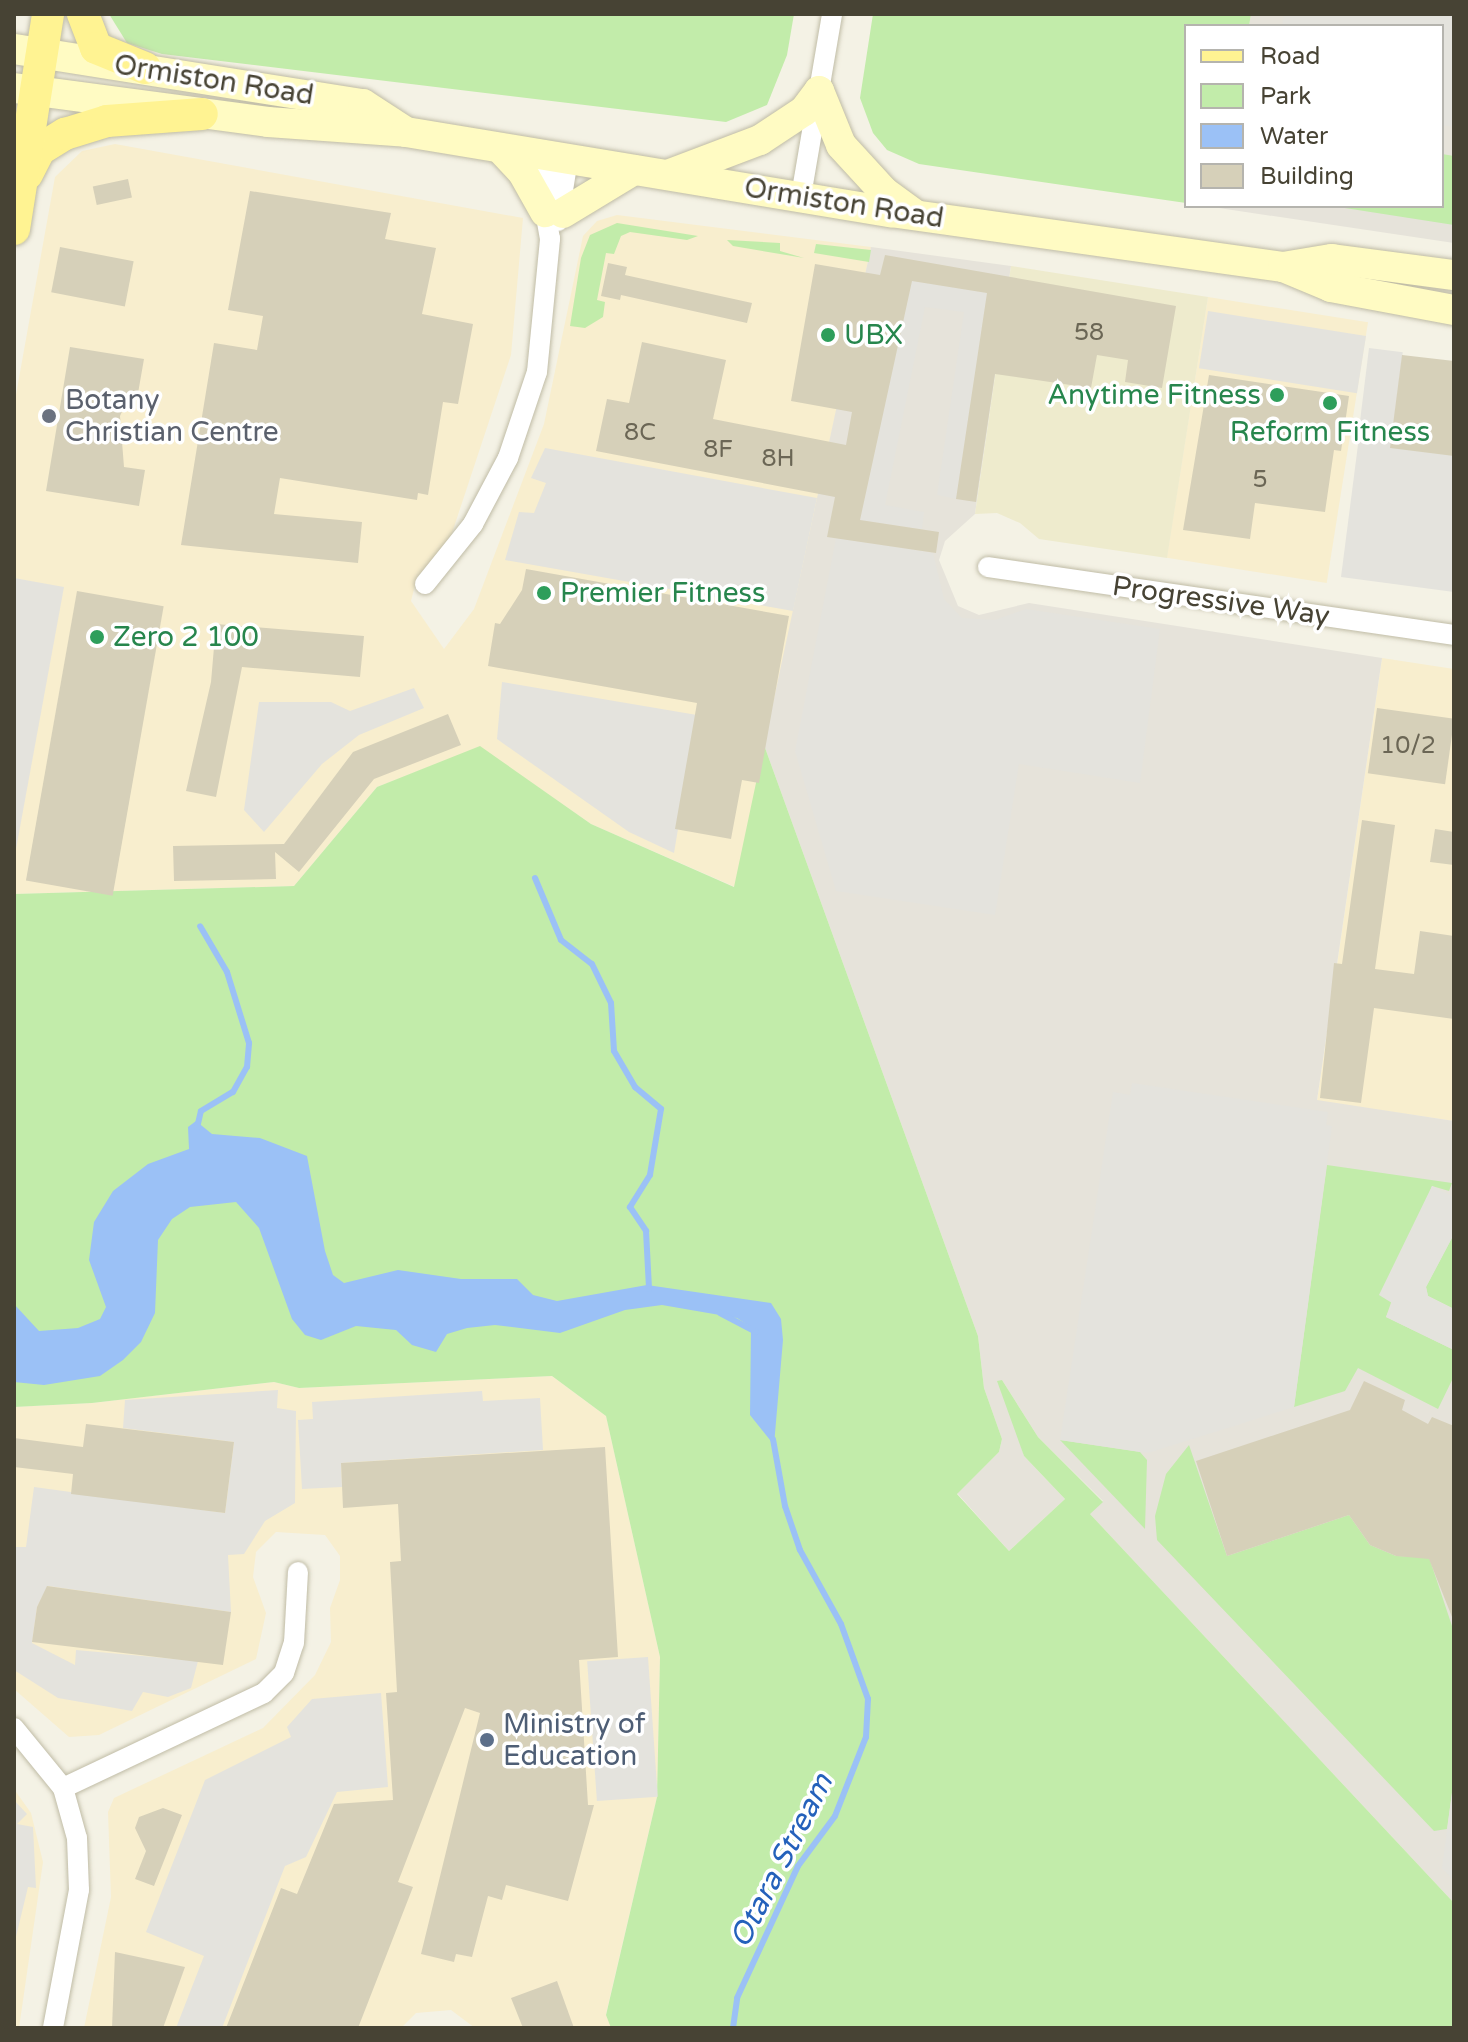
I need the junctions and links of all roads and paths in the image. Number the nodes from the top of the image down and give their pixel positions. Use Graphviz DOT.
graph roads {
  1 [pos="48,14"];
  2 [pos="83,14"];
  3 [pos="832,14"];
  4 [pos="28,50"];
  5 [pos="145,68"];
  6 [pos="25,89"];
  7 [pos="819,91"];
  8 [pos="202,114"];
  9 [pos="406,132"];
  10 [pos="500,148"];
  11 [pos="559,158"];
  12 [pos="634,170"];
  13 [pos="666,175"];
  14 [pos="22,184"];
  15 [pos="801,196"];
  16 [pos="915,215"];
  17 [pos="552,221"];
  18 [pos="14,229"];
  19 [pos="1283,267"];
  20 [pos="1454,275"];
  21 [pos="1454,310"];
  22 [pos="988,567"];
  23 [pos="425,584"];
  24 [pos="1454,635"];
  25 [pos="298,1572"];
  26 [pos="14,1728"];
  27 [pos="63,1788"];
  28 [pos="53,2028"];
  1 -- 4 [label="main road"];
  2 -- 5 [label="main road"];
  3 -- 7 [label="street"];
  4 -- 5 [label="main road, Ormiston Road"];
  4 -- 6 [label="main road"];
  5 -- 9 [label="main road, Ormiston Road"];
  6 -- 8 [label="main road, Ormiston Road"];
  6 -- 14 [label="main road"];
  7 -- 13 [label="main road"];
  7 -- 15 [label="street"];
  7 -- 16 [label="main road"];
  8 -- 9 [label="main road, Ormiston Road"];
  8 -- 14 [label="main road"];
  9 -- 10 [label="main road, Ormiston Road"];
  10 -- 11 [label="main road, Ormiston Road"];
  10 -- 17 [label="main road"];
  11 -- 12 [label="main road, Ormiston Road"];
  11 -- 17 [label="street"];
  12 -- 13 [label="main road, Ormiston Road"];
  12 -- 17 [label="main road"];
  13 -- 15 [label="main road, Ormiston Road"];
  14 -- 18 [label="main road"];
  15 -- 16 [label="main road, Ormiston Road"];
  16 -- 19 [label="main road, Ormiston Road"];
  17 -- 23 [label="street"];
  19 -- 20 [label="main road, Ormiston Road"];
  19 -- 21 [label="main road, Ormiston Road"];
  22 -- 24 [label="street, Progressive Way"];
  25 -- 27 [label="street"];
  26 -- 27 [label="street"];
  27 -- 28 [label="street"];
}
